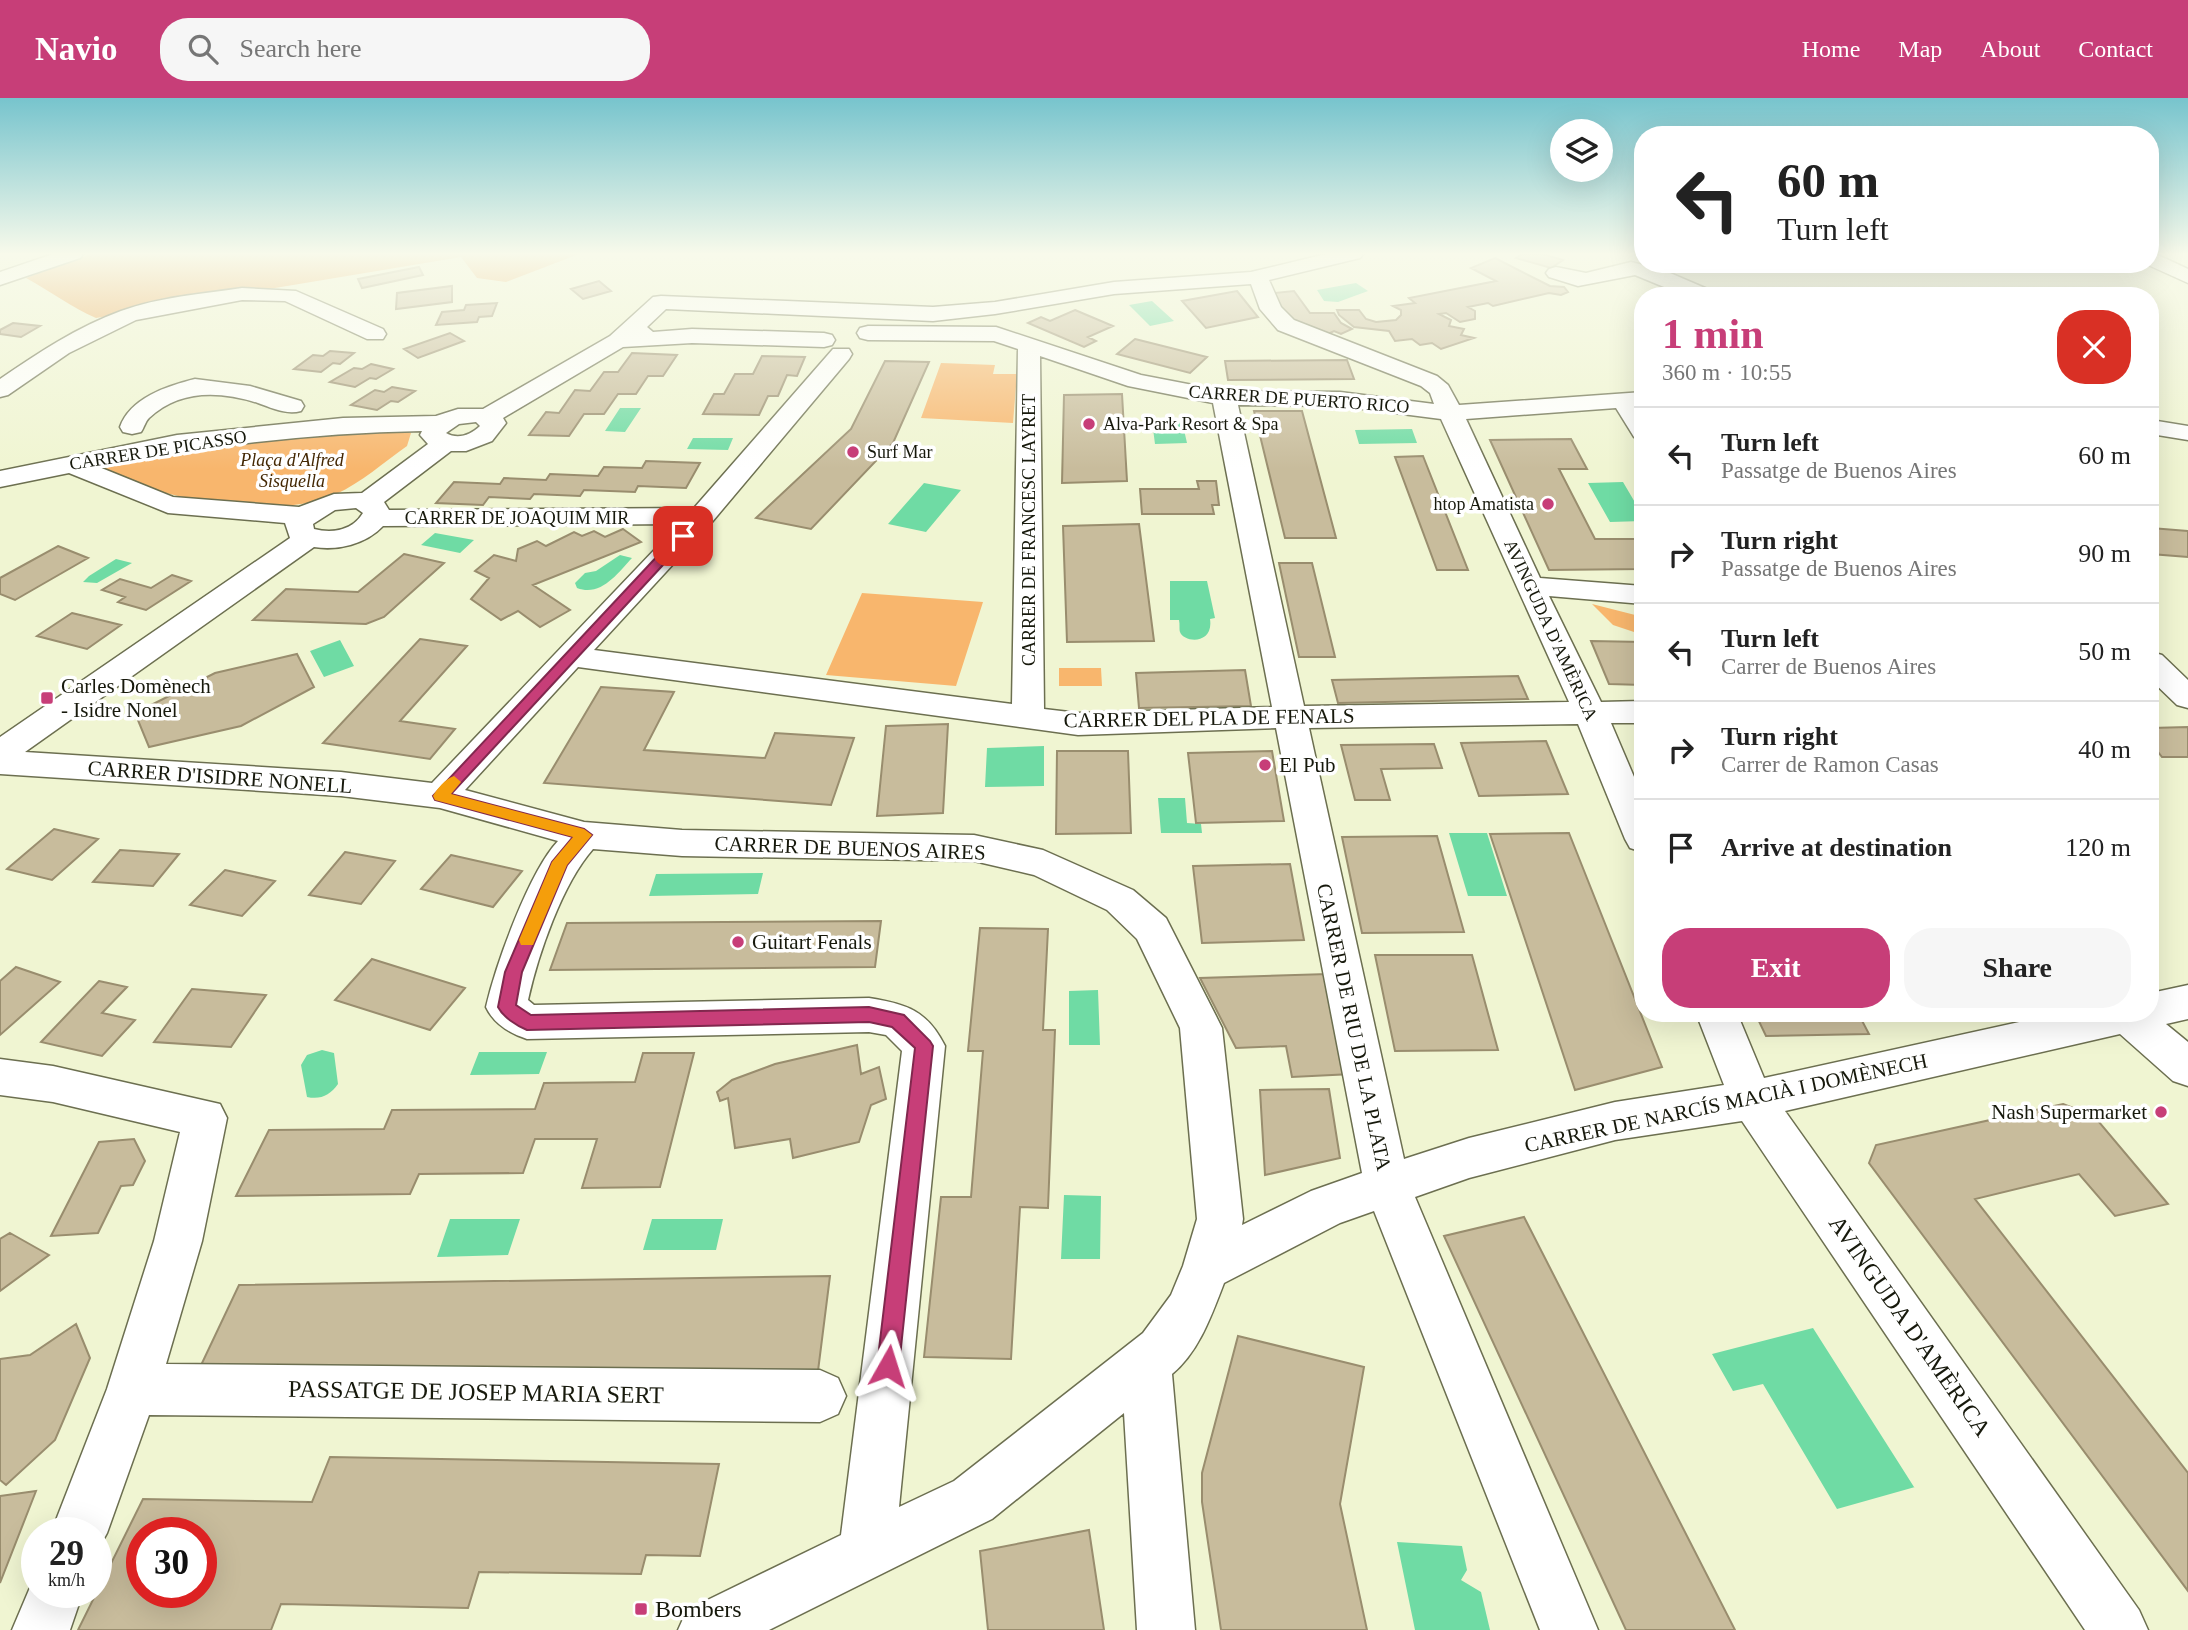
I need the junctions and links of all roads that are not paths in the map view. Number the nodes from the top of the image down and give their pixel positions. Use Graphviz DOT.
graph roads {
  1 [pos="107,325"];
  2 [pos="356,325"];
  3 [pos="635,325"];
  4 [pos="1287,325"];
  5 [pos="375,334"];
  6 [pos="851,340"];
  7 [pos="618,341"];
  8 [pos="1029,345"];
  9 [pos="0,390"];
  10 [pos="1224,398"];
  11 [pos="1633,400"];
  12 [pos="301,412"];
  13 [pos="1450,413"];
  14 [pos="2159,420"];
  15 [pos="2188,424"];
  16 [pos="343,425"];
  17 [pos="2159,428"];
  18 [pos="122,433"];
  19 [pos="444,433"];
  20 [pos="2188,433"];
  21 [pos="81,461"];
  22 [pos="0,479"];
  23 [pos="371,510"];
  24 [pos="702,516"];
  25 [pos="307,527"];
  26 [pos="1529,586"];
  27 [pos="1634,594"];
  28 [pos="569,656"];
  29 [pos="2159,670"];
  30 [pos="2188,701"];
  31 [pos="2159,703"];
  32 [pos="1590,712"];
  33 [pos="1634,712"];
  34 [pos="1028,716"];
  35 [pos="1290,717"];
  36 [pos="0,753"];
  37 [pos="0,762"];
  38 [pos="440,796"];
  39 [pos="1634,817"];
  40 [pos="584,835"];
  41 [pos="2188,1002"];
  42 [pos="2159,1008"];
  43 [pos="1720,1022"];
  44 [pos="2095,1022"];
  45 [pos="2144,1022"];
  46 [pos="2188,1068"];
  47 [pos="0,1077"];
  48 [pos="1752,1100"];
  49 [pos="1387,1186"];
  50 [pos="1214,1243"];
  51 [pos="1146,1363"];
  52 [pos="133,1389"];
  53 [pos="820,1396"];
  54 [pos="85,1517"];
  55 [pos="867,1552"];
  56 [pos="49,1608"];
  57 [pos="41,1630"];
  58 [pos="707,1630"];
  59 [pos="1166,1630"];
  60 [pos="1569,1630"];
  61 [pos="2119,1630"];
  1 -- 9 [label="street"];
  2 -- 5 [label="street"];
  3 -- 7 [label="street"];
  4 -- 13 [label="street, AVINGUDA D'AMÈRICA"];
  6 -- 7 [label="street, CARRER DE PUERTO RICO"];
  6 -- 8 [label="street, CARRER DE PUERTO RICO"];
  6 -- 24 [label="street"];
  7 -- 19 [label="street, CARRER DE PICASSO"];
  8 -- 10 [label="street, CARRER DE PUERTO RICO"];
  8 -- 34 [label="street, CARRER DE FRANCESC LAYRET"];
  10 -- 13 [label="street, CARRER DE PUERTO RICO"];
  10 -- 35 [label="street, CARRER DE RIU DE LA PLATA"];
  11 -- 13 [label="street, CARRER DE PUERTO RICO"];
  12 -- 16 [label="street"];
  12 -- 18 [label="street"];
  12 -- 18 [label="street"];
  13 -- 26 [label="street, AVINGUDA D'AMÈRICA"];
  14 -- 15 [label="street"];
  16 -- 19 [label="street, CARRER DE PICASSO"];
  16 -- 21 [label="street, CARRER DE PICASSO"];
  17 -- 20 [label="street"];
  18 -- 21 [label="street"];
  19 -- 23 [label="street"];
  21 -- 22 [label="street, CARRER DE PICASSO"];
  21 -- 25 [label="street"];
  23 -- 24 [label="street, CARRER DE JOAQUIM MIR"];
  23 -- 25 [label="street"];
  24 -- 28 [label="street"];
  25 -- 36 [label="street"];
  26 -- 27 [label="street"];
  26 -- 32 [label="street, AVINGUDA D'AMÈRICA"];
  28 -- 34 [label="street, CARRER DEL PLA DE FENALS"];
  28 -- 38 [label="street"];
  29 -- 30 [label="street"];
  30 -- 31 [label="street"];
  32 -- 33 [label="street, CARRER DEL PLA DE FENALS"];
  32 -- 35 [label="street, CARRER DEL PLA DE FENALS"];
  32 -- 39 [label="street, AVINGUDA D'AMÈRICA"];
  34 -- 35 [label="street, CARRER DEL PLA DE FENALS"];
  35 -- 49 [label="street, CARRER DE RIU DE LA PLATA"];
  37 -- 38 [label="street, CARRER D'ISIDRE NONELL"];
  38 -- 40 [label="street, CARRER DE BUENOS AIRES"];
  40 -- 50 [label="street, CARRER DE BUENOS AIRES"];
  40 -- 55 [label="street"];
  41 -- 42 [label="street, CARRER DE NARCÍS MACIÀ I DOMÈNECH"];
  43 -- 48 [label="street, AVINGUDA D'AMÈRICA"];
  44 -- 48 [label="street, CARRER DE NARCÍS MACIÀ I DOMÈNECH"];
  45 -- 46 [label="street"];
  47 -- 52 [label="street"];
  48 -- 49 [label="street, CARRER DE NARCÍS MACIÀ I DOMÈNECH"];
  48 -- 61 [label="street, AVINGUDA D'AMÈRICA"];
  49 -- 50 [label="street, CARRER DE NARCÍS MACIÀ I DOMÈNECH"];
  49 -- 60 [label="street, CARRER DE RIU DE LA PLATA"];
  50 -- 51 [label="street"];
  51 -- 55 [label="street"];
  51 -- 59 [label="street"];
  52 -- 53 [label="street, PASSATGE DE JOSEP MARIA SERT"];
  52 -- 54 [label="street"];
  55 -- 58 [label="street"];
  56 -- 57 [label="street"];
}
